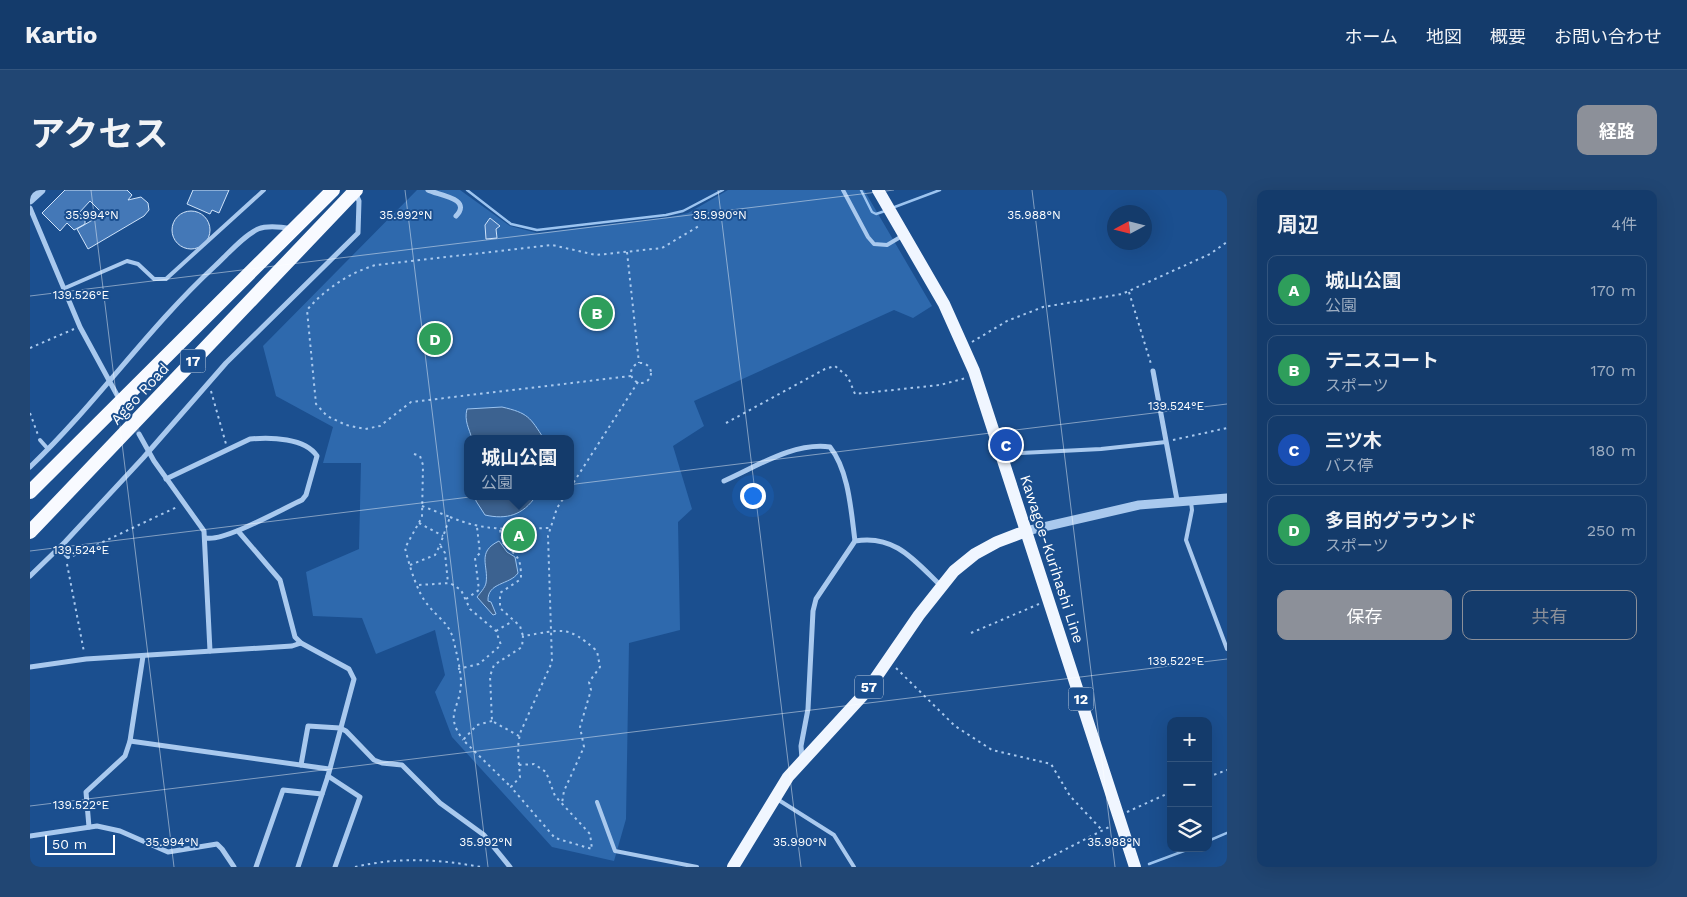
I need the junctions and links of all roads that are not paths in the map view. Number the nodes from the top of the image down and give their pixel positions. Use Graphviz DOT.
graph roads {
  1 [pos="41,190"];
  2 [pos="264,190"];
  3 [pos="333,190"];
  4 [pos="428,190"];
  5 [pos="842,190"];
  6 [pos="878,190"];
  7 [pos="355,191"];
  8 [pos="30,200"];
  9 [pos="30,208"];
  10 [pos="456,216"];
  11 [pos="293,229"];
  12 [pos="904,235"];
  13 [pos="65,288"];
  14 [pos="1153,371"];
  15 [pos="109,381"];
  16 [pos="117,395"];
  17 [pos="139,434"];
  18 [pos="40,440"];
  19 [pos="1166,442"];
  20 [pos="48,449"];
  21 [pos="149,451"];
  22 [pos="1001,454"];
  23 [pos="30,467"];
  24 [pos="166,479"];
  25 [pos="724,481"];
  26 [pos="30,492"];
  27 [pos="1227,498"];
  28 [pos="1177,500"];
  29 [pos="1191,500"];
  30 [pos="238,531"];
  31 [pos="1026,531"];
  32 [pos="30,532"];
  33 [pos="206,538"];
  34 [pos="855,541"];
  35 [pos="59,548"];
  36 [pos="68,558"];
  37 [pos="30,576"];
  38 [pos="942,587"];
  39 [pos="301,643"];
  40 [pos="1227,649"];
  41 [pos="210,651"];
  42 [pos="143,656"];
  43 [pos="30,667"];
  44 [pos="340,728"];
  45 [pos="130,741"];
  46 [pos="802,760"];
  47 [pos="301,765"];
  48 [pos="329,769"];
  49 [pos="328,776"];
  50 [pos="322,794"];
  51 [pos="774,798"];
  52 [pos="596,802"];
  53 [pos="89,827"];
  54 [pos="30,836"];
  55 [pos="234,867"];
  56 [pos="256,867"];
  57 [pos="298,867"];
  58 [pos="335,867"];
  59 [pos="510,867"];
  60 [pos="697,867"];
  61 [pos="733,867"];
  62 [pos="854,867"];
  63 [pos="1135,867"];
  1 -- 8 [label="street"];
  2 -- 13 [label="lane"];
  3 -- 11 [label="highway, Ageo Road / 17"];
  4 -- 10 [label="street"];
  5 -- 12 [label="lane"];
  6 -- 12 [label="main road, Kawagoe-Kurihashi Line / 12"];
  7 -- 21 [label="street"];
  7 -- 32 [label="highway, Ageo Road / 17"];
  9 -- 13 [label="street"];
  11 -- 15 [label="street"];
  11 -- 26 [label="highway, Ageo Road / 17"];
  12 -- 22 [label="main road, Kawagoe-Kurihashi Line / 12"];
  13 -- 15 [label="street"];
  14 -- 19 [label="street"];
  15 -- 16 [label="street"];
  15 -- 20 [label="street"];
  17 -- 21 [label="street"];
  18 -- 20 [label="lane"];
  19 -- 22 [label="lane"];
  19 -- 28 [label="street"];
  20 -- 23 [label="street"];
  21 -- 24 [label="street"];
  21 -- 35 [label="street"];
  22 -- 31 [label="main road, Kawagoe-Kurihashi Line / 12"];
  24 -- 30 [label="street"];
  24 -- 33 [label="street"];
  25 -- 34 [label="street"];
  27 -- 29 [label="street"];
  28 -- 29 [label="street"];
  28 -- 31 [label="street"];
  29 -- 40 [label="lane"];
  30 -- 33 [label="street"];
  30 -- 39 [label="street"];
  31 -- 38 [label="main road, 57"];
  31 -- 63 [label="main road, Kawagoe-Kurihashi Line / 12"];
  33 -- 41 [label="street"];
  34 -- 38 [label="street"];
  34 -- 46 [label="street"];
  35 -- 36 [label="lane"];
  35 -- 37 [label="street"];
  38 -- 46 [label="main road, 57"];
  39 -- 41 [label="street"];
  39 -- 44 [label="street"];
  41 -- 42 [label="street"];
  42 -- 43 [label="street"];
  42 -- 45 [label="street"];
  44 -- 47 [label="street"];
  44 -- 48 [label="street"];
  44 -- 59 [label="street"];
  45 -- 47 [label="street"];
  45 -- 53 [label="street"];
  46 -- 51 [label="main road, 57"];
  47 -- 48 [label="street"];
  48 -- 49 [label="street"];
  49 -- 50 [label="street"];
  49 -- 58 [label="street"];
  50 -- 56 [label="street"];
  50 -- 57 [label="street"];
  51 -- 61 [label="main road, 57"];
  51 -- 62 [label="lane"];
  52 -- 60 [label="lane"];
  53 -- 54 [label="street"];
  53 -- 55 [label="street"];
}
